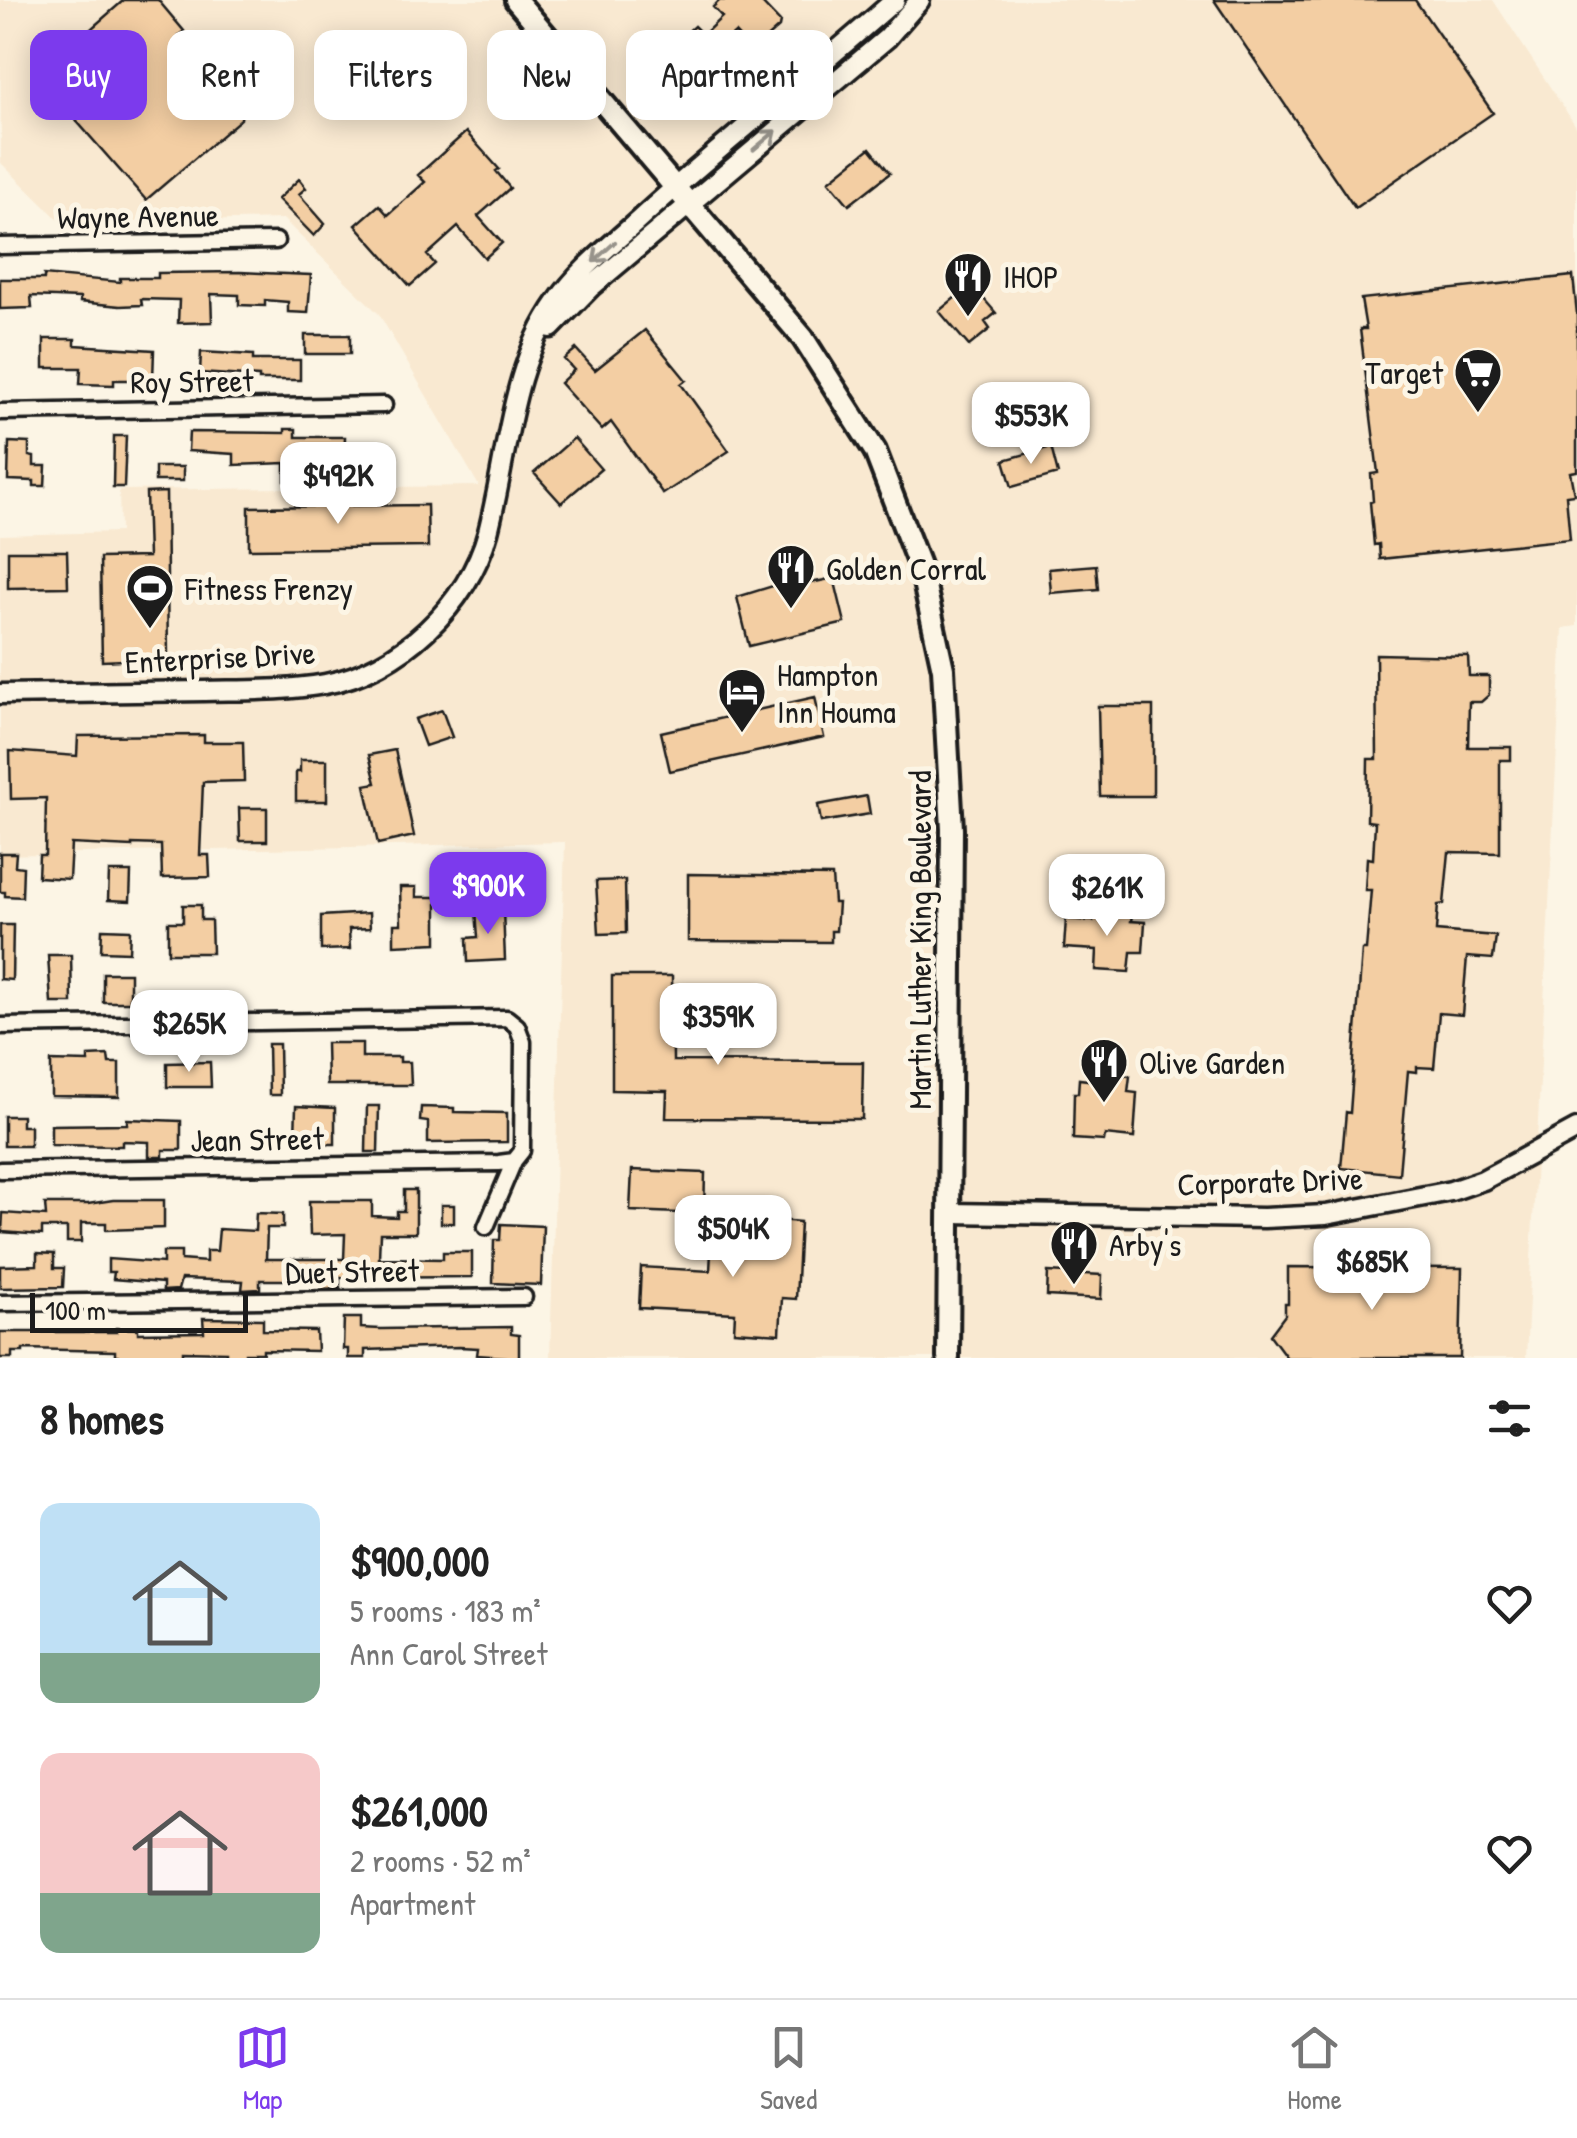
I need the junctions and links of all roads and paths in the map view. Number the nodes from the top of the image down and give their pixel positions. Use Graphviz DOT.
graph roads {
  1 [pos="516,0"];
  2 [pos="894,0"];
  3 [pos="920,0"];
  4 [pos="676,186"];
  5 [pos="690,203"];
  6 [pos="276,241"];
  7 [pos="0,246"];
  8 [pos="530,352"];
  9 [pos="384,405"];
  10 [pos="0,412"];
  11 [pos="0,694"];
  12 [pos="0,1026"];
  13 [pos="1577,1128"];
  14 [pos="514,1160"];
  15 [pos="0,1170"];
  16 [pos="949,1213"];
  17 [pos="486,1228"];
  18 [pos="524,1297"];
  19 [pos="0,1303"];
  20 [pos="948,1358"];
  1 -- 4 [label="main road, Martin Luther King Boulevard"];
  2 -- 4 [label="street, Enterprise Drive"];
  5 -- 3 [label="street, Enterprise Drive, one-way"];
  4 -- 5 [label="main road, Martin Luther King Boulevard"];
  4 -- 8 [label="street, Enterprise Drive, one-way"];
  5 -- 8 [label="street, Enterprise Drive"];
  5 -- 16 [label="main road, Martin Luther King Boulevard"];
  6 -- 7 [label="street, Wayne Avenue"];
  8 -- 11 [label="street, Enterprise Drive"];
  9 -- 10 [label="street, Roy Street"];
  12 -- 14 [label="street"];
  13 -- 16 [label="street, Corporate Drive"];
  14 -- 15 [label="street, Jean Street"];
  14 -- 17 [label="street"];
  16 -- 20 [label="main road, Martin Luther King Boulevard"];
  18 -- 19 [label="street, Duet Street"];
}
